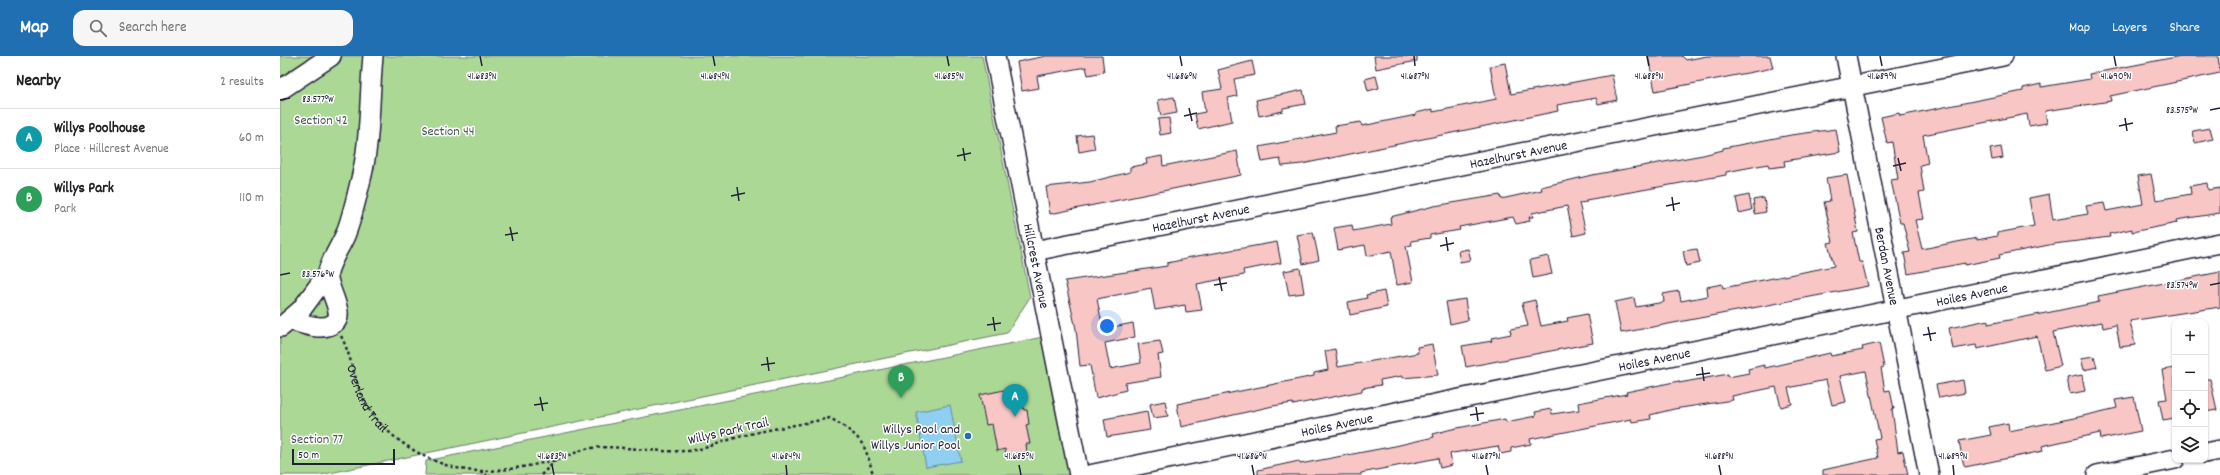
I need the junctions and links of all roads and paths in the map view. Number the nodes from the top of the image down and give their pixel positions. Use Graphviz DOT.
graph roads {
  1 [pos="331,56"];
  2 [pos="373,56"];
  3 [pos="995,56"];
  4 [pos="1846,56"];
  5 [pos="2002,56"];
  6 [pos="1852,86"];
  7 [pos="280,90"];
  8 [pos="2220,243"];
  9 [pos="1034,251"];
  10 [pos="328,273"];
  11 [pos="1896,309"];
  12 [pos="285,324"];
  13 [pos="334,324"];
  14 [pos="2220,450"];
  15 [pos="2208,452"];
  16 [pos="556,460"];
  17 [pos="2172,460"];
  18 [pos="478,471"];
  19 [pos="487,475"];
  20 [pos="541,475"];
  21 [pos="873,475"];
  22 [pos="1079,475"];
  23 [pos="1089,475"];
  24 [pos="1929,475"];
  25 [pos="2097,475"];
  1 -- 7 [label="street"];
  2 -- 10 [label="street"];
  3 -- 9 [label="street, Hillcrest Avenue"];
  4 -- 6 [label="street, Berdan Avenue"];
  5 -- 6 [label="street, Hazelhurst Avenue"];
  6 -- 9 [label="street, Hazelhurst Avenue"];
  6 -- 11 [label="street, Berdan Avenue"];
  8 -- 11 [label="street, Hoiles Avenue"];
  9 -- 22 [label="street, Hillcrest Avenue"];
  10 -- 12 [label="street"];
  10 -- 13 [label="street"];
  11 -- 23 [label="street, Hoiles Avenue"];
  11 -- 24 [label="street, Berdan Avenue"];
  12 -- 13 [label="street"];
  13 -- 18 [label="path, Overland Trail"];
  14 -- 15 [label="street"];
  16 -- 18 [label="path, Overland Trail"];
  16 -- 20 [label="path"];
  16 -- 21 [label="path, Willys Park Trail"];
  17 -- 25 [label="street"];
  18 -- 19 [label="path, Overland Trail"];
}
